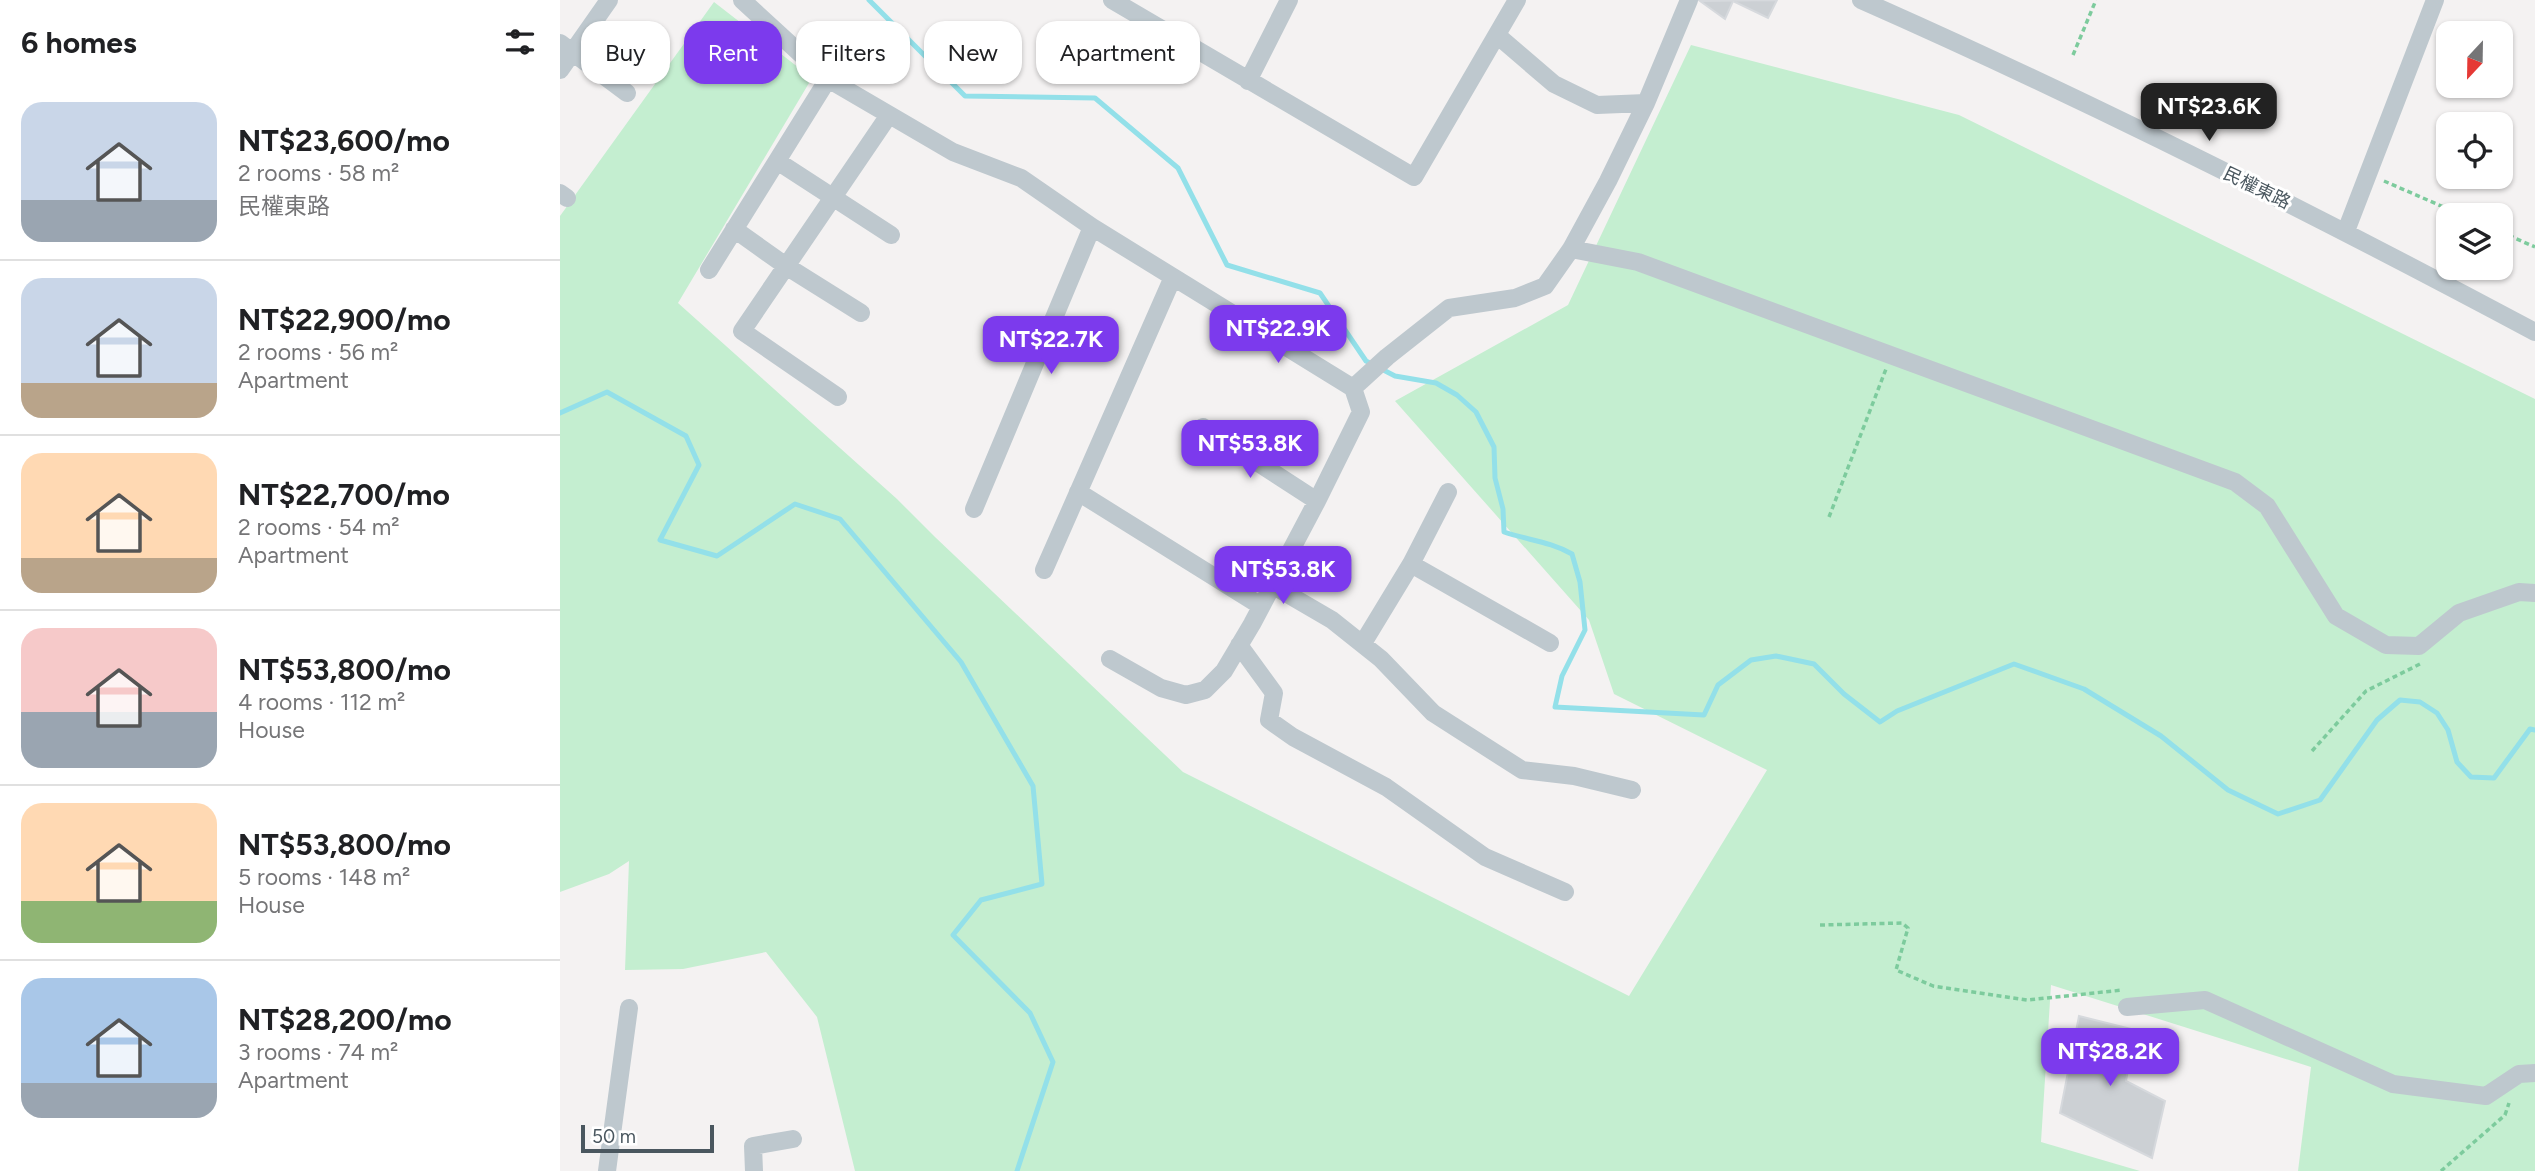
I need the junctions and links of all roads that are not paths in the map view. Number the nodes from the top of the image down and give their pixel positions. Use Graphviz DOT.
graph roads {
  1 [pos="609,0"];
  2 [pos="742,0"];
  3 [pos="1112,0"];
  4 [pos="1289,0"];
  5 [pos="1517,0"];
  6 [pos="1689,0"];
  7 [pos="1861,0"];
  8 [pos="2435,0"];
  9 [pos="1498,36"];
  10 [pos="566,48"];
  11 [pos="796,50"];
  12 [pos="560,70"];
  13 [pos="1248,81"];
  14 [pos="825,84"];
  15 [pos="836,84"];
  16 [pos="627,93"];
  17 [pos="1646,103"];
  18 [pos="889,115"];
  19 [pos="777,161"];
  20 [pos="833,197"];
  21 [pos="1092,227"];
  22 [pos="734,229"];
  23 [pos="2346,231"];
  24 [pos="891,235"];
  25 [pos="1571,249"];
  26 [pos="786,266"];
  27 [pos="709,270"];
  28 [pos="1173,278"];
  29 [pos="861,313"];
  30 [pos="2535,332"];
  31 [pos="1353,388"];
  32 [pos="838,397"];
  33 [pos="1203,427"];
  34 [pos="1078,492"];
  35 [pos="1448,492"];
  36 [pos="1317,501"];
  37 [pos="974,509"];
  38 [pos="1411,564"];
  39 [pos="1044,570"];
  40 [pos="1272,585"];
  41 [pos="2535,593"];
  42 [pos="1261,606"];
  43 [pos="1363,643"];
  44 [pos="1550,643"];
  45 [pos="1239,645"];
  46 [pos="1110,659"];
  47 [pos="1632,790"];
  48 [pos="1566,892"];
  49 [pos="2128,999"];
  50 [pos="629,1009"];
  51 [pos="2527,1074"];
  52 [pos="793,1139"];
  53 [pos="607,1171"];
  54 [pos="754,1171"];
  1 -- 10 [label="street"];
  2 -- 11 [label="street"];
  3 -- 13 [label="street"];
  4 -- 13 [label="street"];
  5 -- 9 [label="street"];
  6 -- 17 [label="street"];
  7 -- 23 [label="street, 民權東路"];
  8 -- 23 [label="street"];
  9 -- 13 [label="street"];
  9 -- 17 [label="street"];
  10 -- 12 [label="street"];
  10 -- 16 [label="street"];
  14 -- 19 [label="street"];
  15 -- 18 [label="street"];
  17 -- 25 [label="street"];
  18 -- 20 [label="street"];
  18 -- 21 [label="street"];
  19 -- 20 [label="street"];
  19 -- 22 [label="street"];
  20 -- 24 [label="street"];
  20 -- 26 [label="street"];
  21 -- 28 [label="street"];
  21 -- 37 [label="street"];
  22 -- 26 [label="street"];
  22 -- 27 [label="street"];
  23 -- 30 [label="street, 民權東路"];
  25 -- 31 [label="street"];
  25 -- 41 [label="street"];
  26 -- 29 [label="street"];
  26 -- 32 [label="street"];
  28 -- 31 [label="street"];
  28 -- 34 [label="street"];
  31 -- 36 [label="street"];
  33 -- 36 [label="street"];
  34 -- 39 [label="street"];
  34 -- 42 [label="street"];
  35 -- 38 [label="street"];
  36 -- 40 [label="street"];
  38 -- 43 [label="street"];
  38 -- 44 [label="street"];
  40 -- 42 [label="street"];
  40 -- 43 [label="street"];
  42 -- 45 [label="street"];
  43 -- 47 [label="street"];
  45 -- 46 [label="street"];
  45 -- 48 [label="street"];
  49 -- 51 [label="street"];
  50 -- 53 [label="street"];
  52 -- 54 [label="street"];
}
